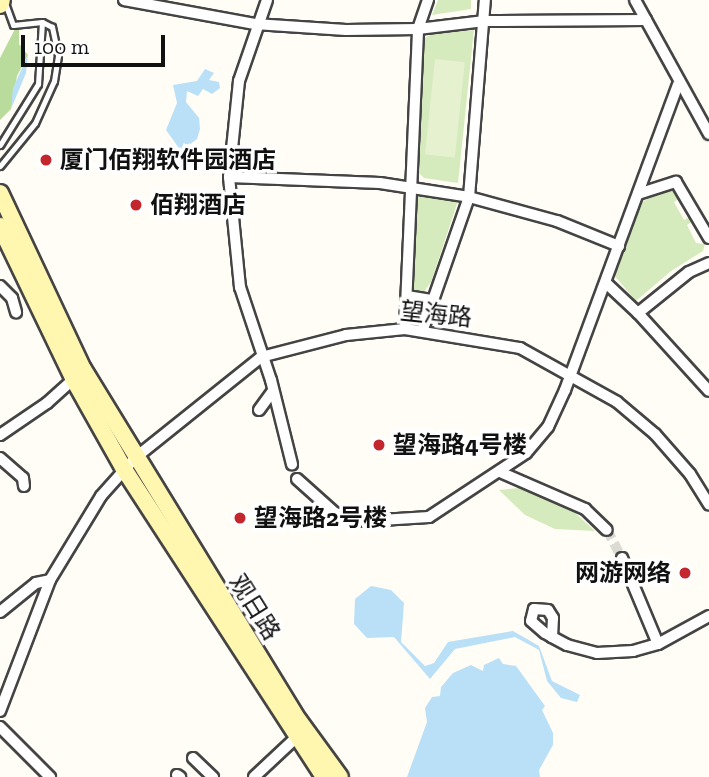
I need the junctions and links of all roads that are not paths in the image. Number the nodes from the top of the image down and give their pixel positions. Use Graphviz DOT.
graph roads {
  1 [pos="3,0"];
  2 [pos="124,0"];
  3 [pos="267,0"];
  4 [pos="428,0"];
  5 [pos="485,0"];
  6 [pos="635,0"];
  7 [pos="150,2"];
  8 [pos="0,5"];
  9 [pos="485,20"];
  10 [pos="646,20"];
  11 [pos="42,22"];
  12 [pos="255,24"];
  13 [pos="418,29"];
  14 [pos="678,85"];
  15 [pos="709,134"];
  16 [pos="0,145"];
  17 [pos="0,166"];
  18 [pos="229,177"];
  19 [pos="410,187"];
  20 [pos="0,193"];
  21 [pos="638,194"];
  22 [pos="469,197"];
  23 [pos="0,226"];
  24 [pos="709,238"];
  25 [pos="619,246"];
  26 [pos="709,262"];
  27 [pos="606,282"];
  28 [pos="0,286"];
  29 [pos="407,296"];
  30 [pos="433,300"];
  31 [pos="16,313"];
  32 [pos="638,313"];
  33 [pos="405,328"];
  34 [pos="423,329"];
  35 [pos="261,357"];
  36 [pos="572,373"];
  37 [pos="78,374"];
  38 [pos="709,391"];
  39 [pos="272,392"];
  40 [pos="259,410"];
  41 [pos="0,435"];
  42 [pos="0,458"];
  43 [pos="130,463"];
  44 [pos="292,464"];
  45 [pos="500,472"];
  46 [pos="297,479"];
  47 [pos="24,486"];
  48 [pos="709,504"];
  49 [pos="607,530"];
  50 [pos="622,558"];
  51 [pos="50,580"];
  52 [pos="0,612"];
  53 [pos="709,616"];
  54 [pos="552,637"];
  55 [pos="658,644"];
  56 [pos="0,711"];
  57 [pos="0,727"];
  58 [pos="300,734"];
  59 [pos="193,758"];
  60 [pos="50,777"];
  61 [pos="213,777"];
  62 [pos="254,777"];
  63 [pos="324,777"];
  64 [pos="340,777"];
  1 -- 8 [label="street"];
  1 -- 11 [label="lane"];
  2 -- 7 [label="street"];
  3 -- 12 [label="street"];
  4 -- 13 [label="street"];
  5 -- 9 [label="street"];
  6 -- 10 [label="street"];
  7 -- 12 [label="street"];
  9 -- 10 [label="street"];
  9 -- 13 [label="street"];
  9 -- 22 [label="street"];
  10 -- 14 [label="street"];
  11 -- 16 [label="lane"];
  11 -- 17 [label="lane"];
  12 -- 13 [label="street"];
  12 -- 18 [label="street"];
  13 -- 19 [label="street"];
  14 -- 15 [label="street"];
  14 -- 21 [label="street"];
  18 -- 19 [label="street"];
  18 -- 35 [label="street"];
  19 -- 22 [label="street"];
  19 -- 29 [label="street"];
  20 -- 37 [label="street, 观日路"];
  21 -- 24 [label="street"];
  21 -- 25 [label="street"];
  22 -- 25 [label="street"];
  22 -- 30 [label="street"];
  23 -- 37 [label="street, 观日路"];
  25 -- 27 [label="street"];
  26 -- 32 [label="street"];
  27 -- 32 [label="street"];
  27 -- 36 [label="street"];
  28 -- 31 [label="street"];
  29 -- 30 [label="street"];
  29 -- 33 [label="street"];
  30 -- 34 [label="street"];
  32 -- 38 [label="street"];
  33 -- 34 [label="street, 望海路"];
  33 -- 35 [label="street, 望海路"];
  34 -- 36 [label="street, 望海路"];
  35 -- 39 [label="street"];
  35 -- 43 [label="street, 望海路"];
  36 -- 45 [label="street"];
  36 -- 48 [label="street, 望海路"];
  37 -- 41 [label="street"];
  37 -- 43 [label="street, 观日路"];
  39 -- 40 [label="street"];
  39 -- 44 [label="street"];
  42 -- 47 [label="street"];
  43 -- 51 [label="street"];
  43 -- 58 [label="street, 观日路"];
  45 -- 46 [label="street"];
  45 -- 49 [label="street"];
  50 -- 55 [label="street"];
  51 -- 52 [label="street"];
  51 -- 56 [label="street"];
  53 -- 55 [label="street"];
  54 -- 55 [label="street"];
  57 -- 60 [label="street"];
  58 -- 62 [label="street"];
  58 -- 63 [label="street, 观日路"];
  58 -- 64 [label="street, 观日路"];
  59 -- 61 [label="street"];
}
